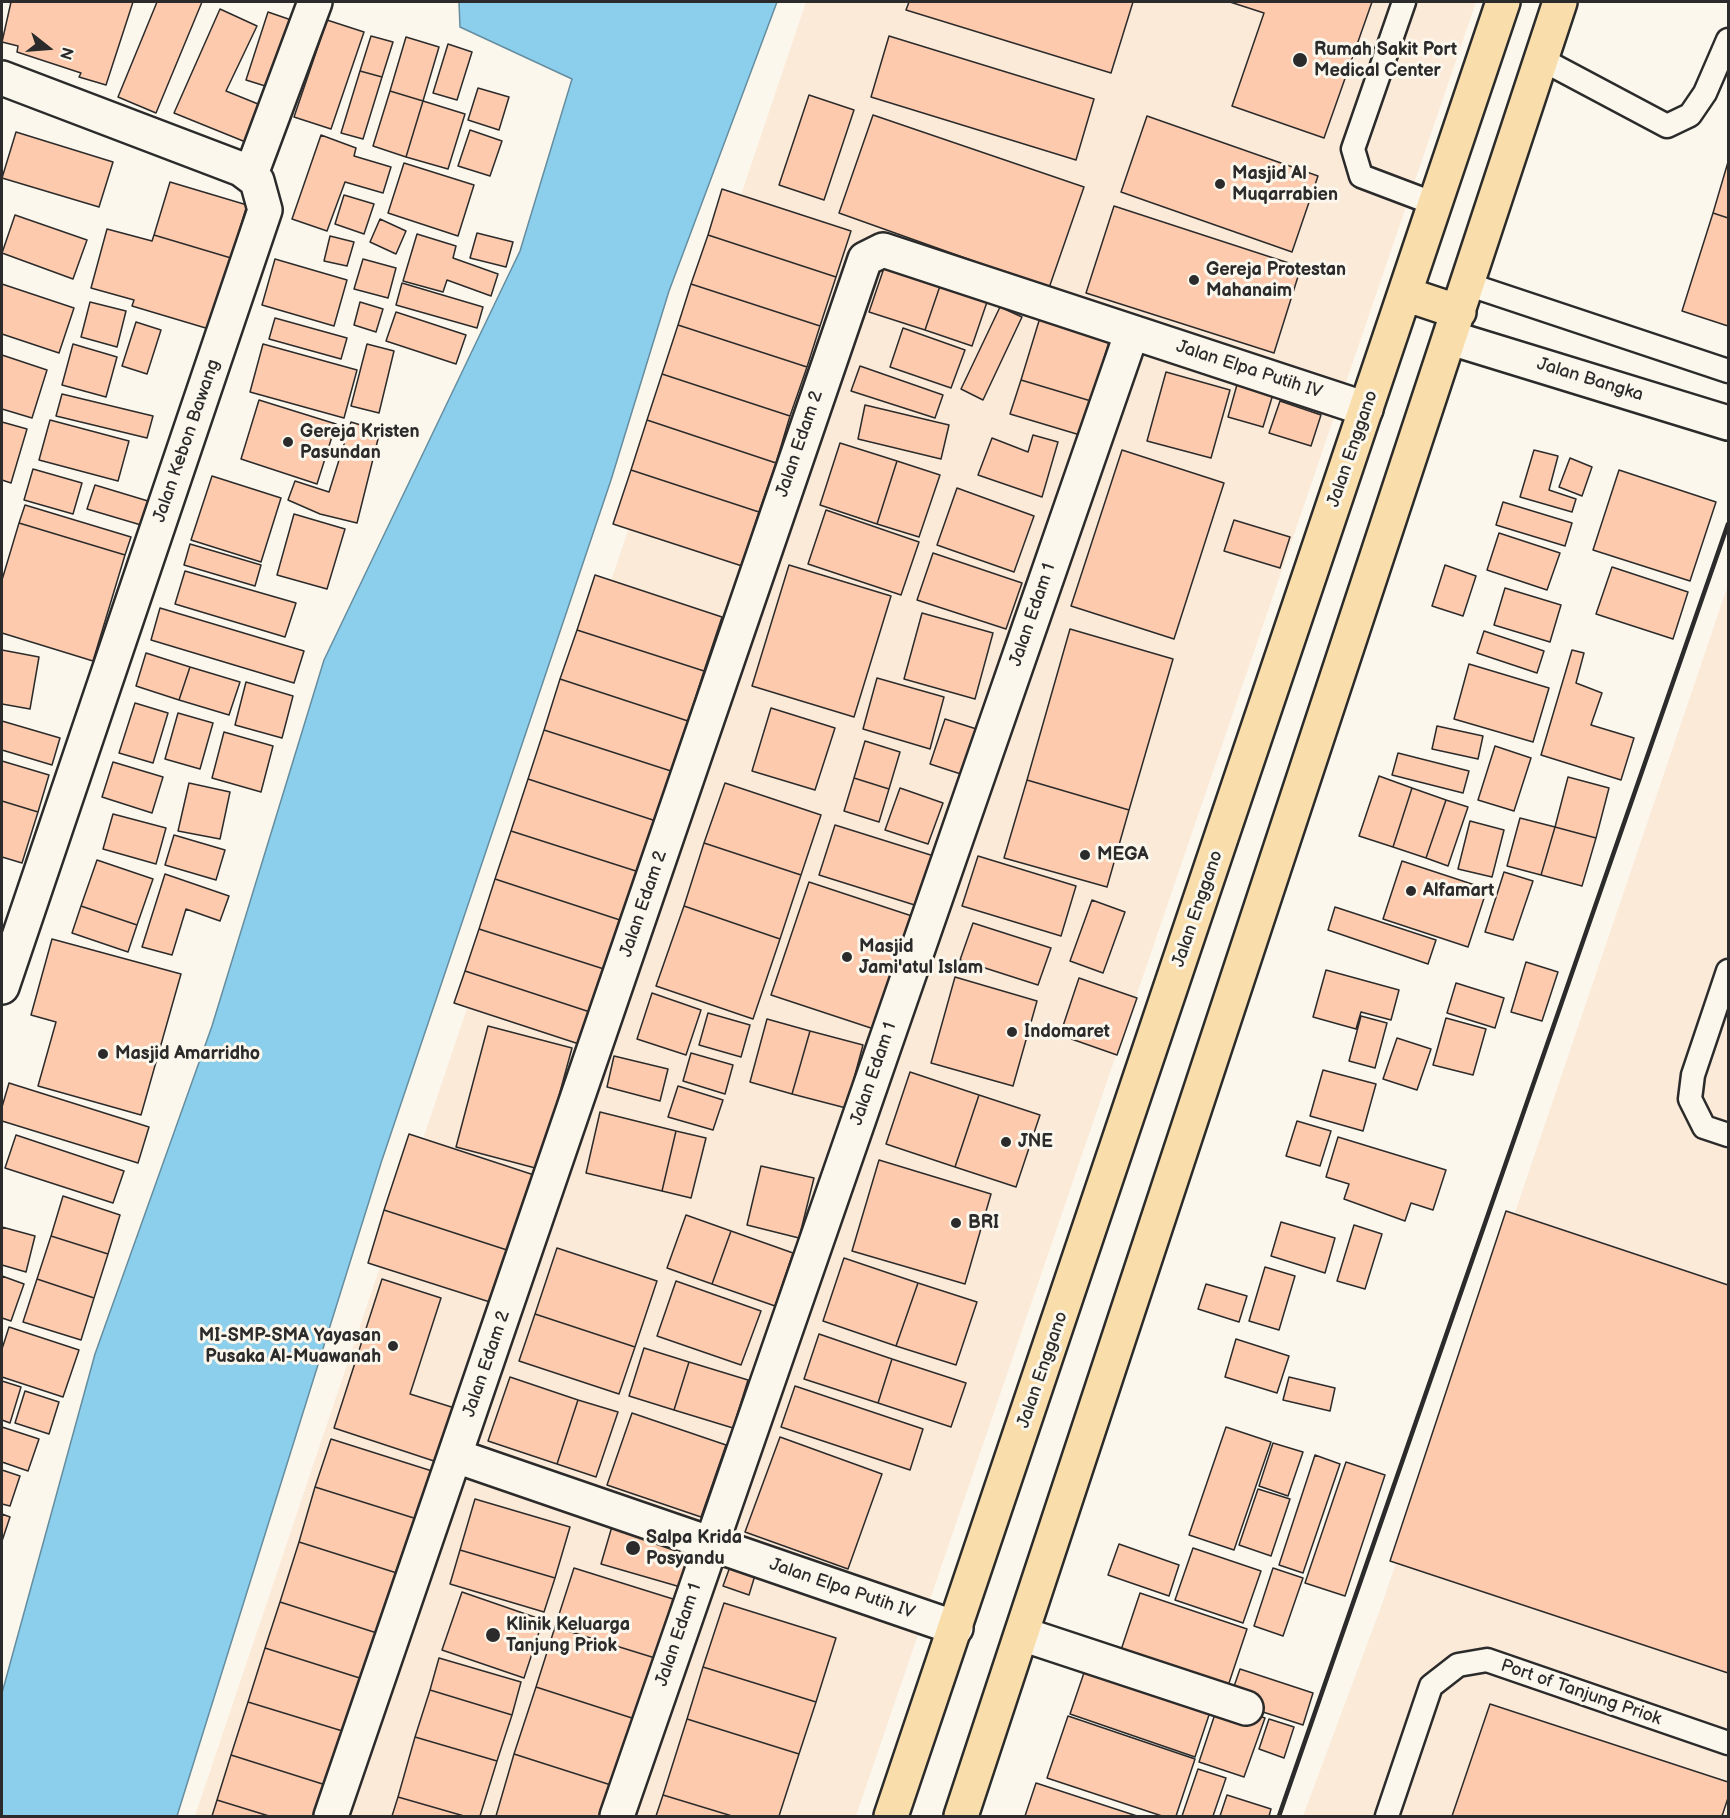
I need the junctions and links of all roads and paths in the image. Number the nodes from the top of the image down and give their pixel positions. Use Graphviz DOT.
graph roads {
  1 [pos="315,2"];
  2 [pos="1404,2"];
  3 [pos="1503,2"];
  4 [pos="1560,2"];
  5 [pos="1728,40"];
  6 [pos="1541,59"];
  7 [pos="2,78"];
  8 [pos="251,174"];
  9 [pos="1435,204"];
  10 [pos="1405,294"];
  11 [pos="1459,311"];
  12 [pos="1132,332"];
  13 [pos="1728,371"];
  14 [pos="1366,409"];
  15 [pos="1728,423"];
  16 [pos="4,969"];
  17 [pos="1728,971"];
  18 [pos="1728,1135"];
  19 [pos="456,1456"];
  20 [pos="710,1543"];
  21 [pos="956,1628"];
  22 [pos="1022,1634"];
  23 [pos="1246,1708"];
  24 [pos="1728,1743"];
  25 [pos="331,1816"];
  26 [pos="617,1816"];
  27 [pos="891,1816"];
  28 [pos="961,1816"];
  29 [pos="1387,1816"];
  1 -- 8 [label="street"];
  2 -- 9 [label="lane"];
  3 -- 9 [label="highway, Jalan Enggano"];
  4 -- 6 [label="highway"];
  5 -- 6 [label="lane"];
  6 -- 11 [label="highway"];
  7 -- 8 [label="street"];
  8 -- 16 [label="street, Jalan Kebon Bawang"];
  9 -- 10 [label="highway, Jalan Enggano"];
  10 -- 11 [label="highway"];
  10 -- 14 [label="highway, Jalan Enggano"];
  11 -- 13 [label="lane"];
  11 -- 15 [label="street, Jalan Bangka"];
  11 -- 22 [label="highway"];
  12 -- 14 [label="street, Jalan Elpa Putih IV"];
  12 -- 19 [label="street, Jalan Edam 2"];
  12 -- 20 [label="street, Jalan Edam 1"];
  14 -- 21 [label="highway, Jalan Enggano"];
  17 -- 18 [label="lane"];
  19 -- 20 [label="street, Jalan Elpa Putih IV"];
  19 -- 25 [label="street, Jalan Edam 2"];
  20 -- 21 [label="street, Jalan Elpa Putih IV"];
  20 -- 26 [label="street, Jalan Edam 1"];
  21 -- 27 [label="highway, Jalan Enggano"];
  22 -- 23 [label="street"];
  22 -- 28 [label="highway"];
  24 -- 29 [label="lane, Port of Tanjung Priok"];
}
